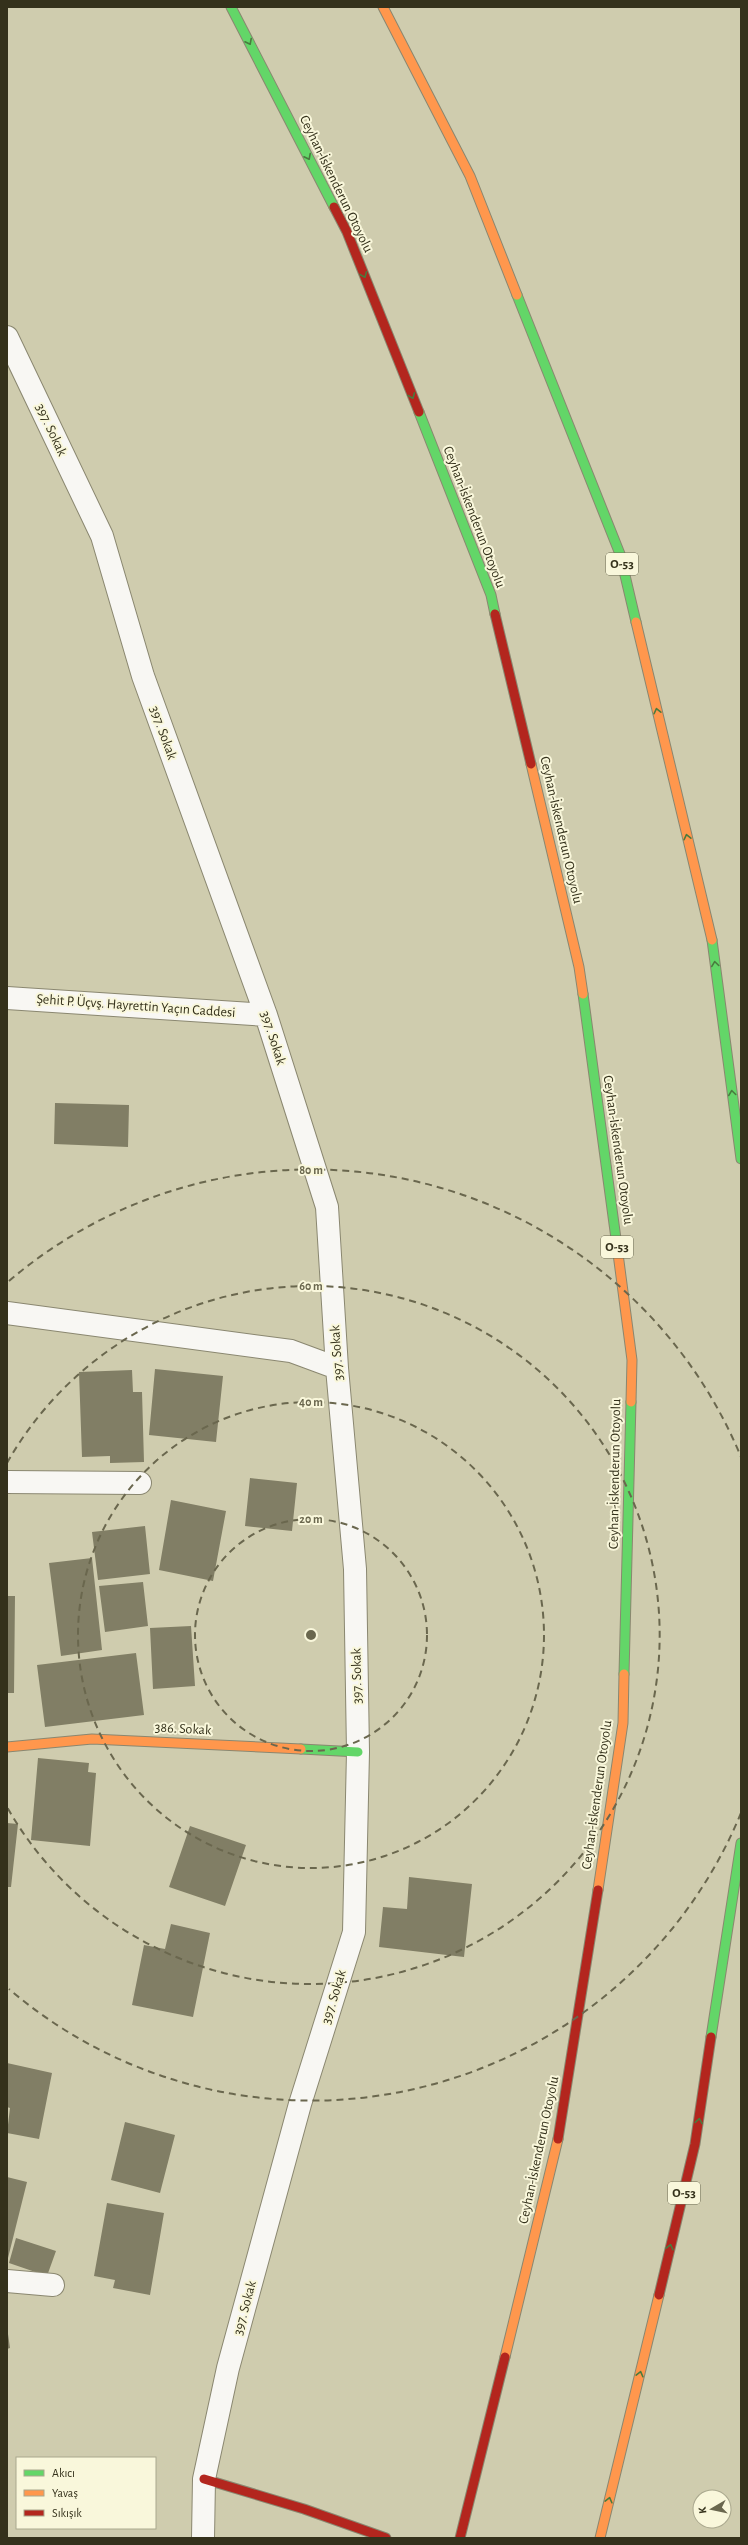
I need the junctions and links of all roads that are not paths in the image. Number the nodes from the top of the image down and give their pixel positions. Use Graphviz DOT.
graph roads {
  1 [pos="231,7"];
  2 [pos="383,7"];
  3 [pos="7,337"];
  4 [pos="7,998"];
  5 [pos="266,1015"];
  6 [pos="741,1159"];
  7 [pos="7,1313"];
  8 [pos="337,1368"];
  9 [pos="7,1482"];
  10 [pos="140,1483"];
  11 [pos="7,1747"];
  12 [pos="358,1752"];
  13 [pos="741,1843"];
  14 [pos="7,2282"];
  15 [pos="53,2285"];
  16 [pos="204,2478"];
  17 [pos="204,2538"];
  18 [pos="386,2538"];
  19 [pos="460,2538"];
  20 [pos="600,2538"];
  1 -- 19 [label="main road, Ceyhan-İskenderun Otoyolu / O-53, one-way"];
  6 -- 2 [label="main road, O-53, one-way"];
  3 -- 5 [label="street, 397. Sokak"];
  4 -- 5 [label="street, Şehit P. Üçvş. Hayrettin Yaçın Caddesi"];
  5 -- 8 [label="street, 397. Sokak"];
  7 -- 8 [label="street"];
  8 -- 12 [label="street, 397. Sokak"];
  9 -- 10 [label="street"];
  11 -- 12 [label="main road, 386. Sokak"];
  12 -- 16 [label="street, 397. Sokak"];
  20 -- 13 [label="main road, O-53, one-way"];
  14 -- 15 [label="street"];
  16 -- 17 [label="street, 397. Sokak"];
  16 -- 18 [label="main road"];
}
